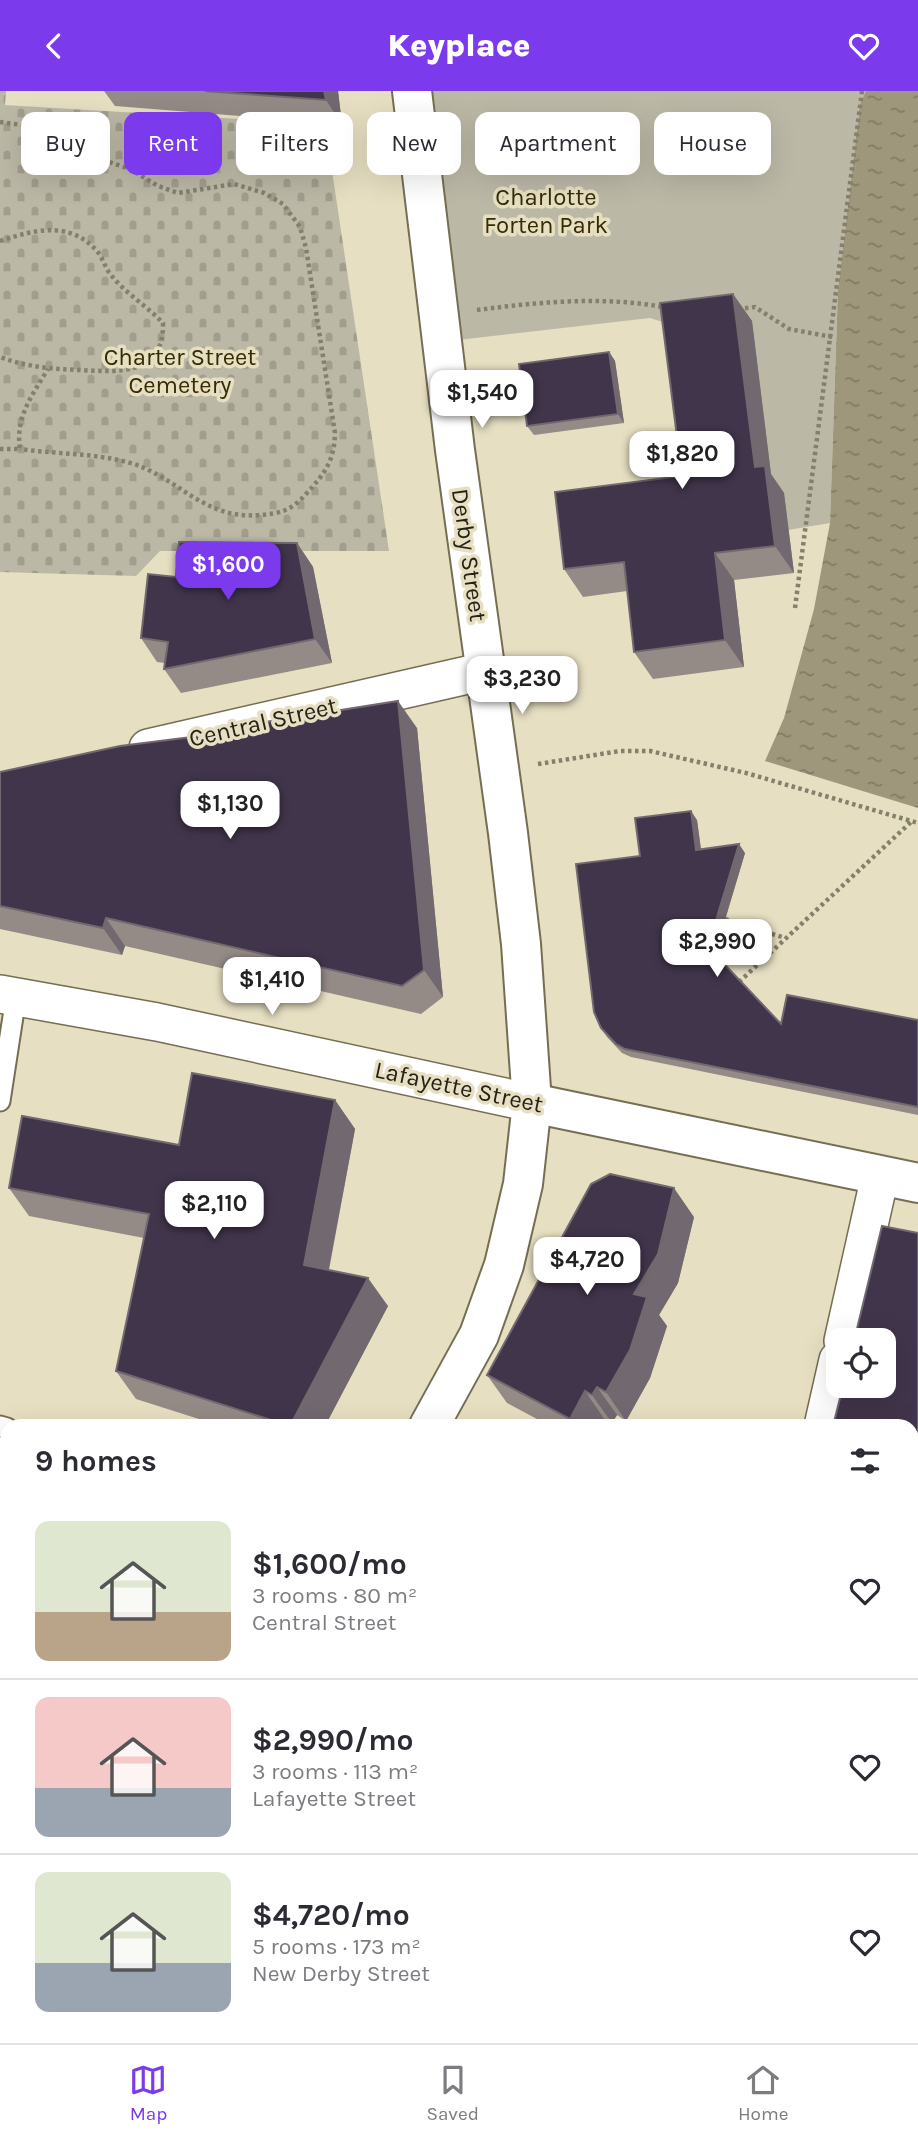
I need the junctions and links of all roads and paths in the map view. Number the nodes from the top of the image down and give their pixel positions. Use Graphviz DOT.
graph roads {
  1 [pos="412,91"];
  2 [pos="862,91"];
  3 [pos="0,122"];
  4 [pos="0,241"];
  5 [pos="672,309"];
  6 [pos="732,309"];
  7 [pos="438,316"];
  8 [pos="832,337"];
  9 [pos="0,357"];
  10 [pos="48,369"];
  11 [pos="0,449"];
  12 [pos="20,449"];
  13 [pos="795,608"];
  14 [pos="485,671"];
  15 [pos="121,754"];
  16 [pos="500,771"];
  17 [pos="911,822"];
  18 [pos="918,823"];
  19 [pos="726,919"];
  20 [pos="786,938"];
  21 [pos="739,982"];
  22 [pos="8,996"];
  23 [pos="0,1101"];
  24 [pos="532,1103"];
  25 [pos="880,1176"];
  26 [pos="918,1183"];
  27 [pos="846,1328"];
  28 [pos="829,1398"];
  29 [pos="433,1419"];
  30 [pos="825,1419"];
  1 -- 7 [label="main road, Derby Street"];
  2 -- 8 [label="path"];
  3 -- 12 [label="path"];
  4 -- 10 [label="path"];
  5 -- 7 [label="path"];
  6 -- 8 [label="path"];
  7 -- 14 [label="main road, Derby Street"];
  8 -- 13 [label="path"];
  9 -- 10 [label="path"];
  10 -- 12 [label="path"];
  11 -- 12 [label="path"];
  14 -- 15 [label="street, Central Street"];
  14 -- 16 [label="main road, Derby Street"];
  16 -- 17 [label="path"];
  16 -- 24 [label="main road, Derby Street"];
  17 -- 18 [label="path"];
  17 -- 20 [label="path"];
  19 -- 20 [label="path"];
  20 -- 21 [label="path"];
  22 -- 23 [label="lane"];
  22 -- 24 [label="street, Lafayette Street"];
  24 -- 25 [label="main road, Lafayette Street"];
  24 -- 29 [label="main road, Derby Street"];
  25 -- 26 [label="main road, Lafayette Street"];
  25 -- 27 [label="street"];
  28 -- 30 [label="street"];
}
